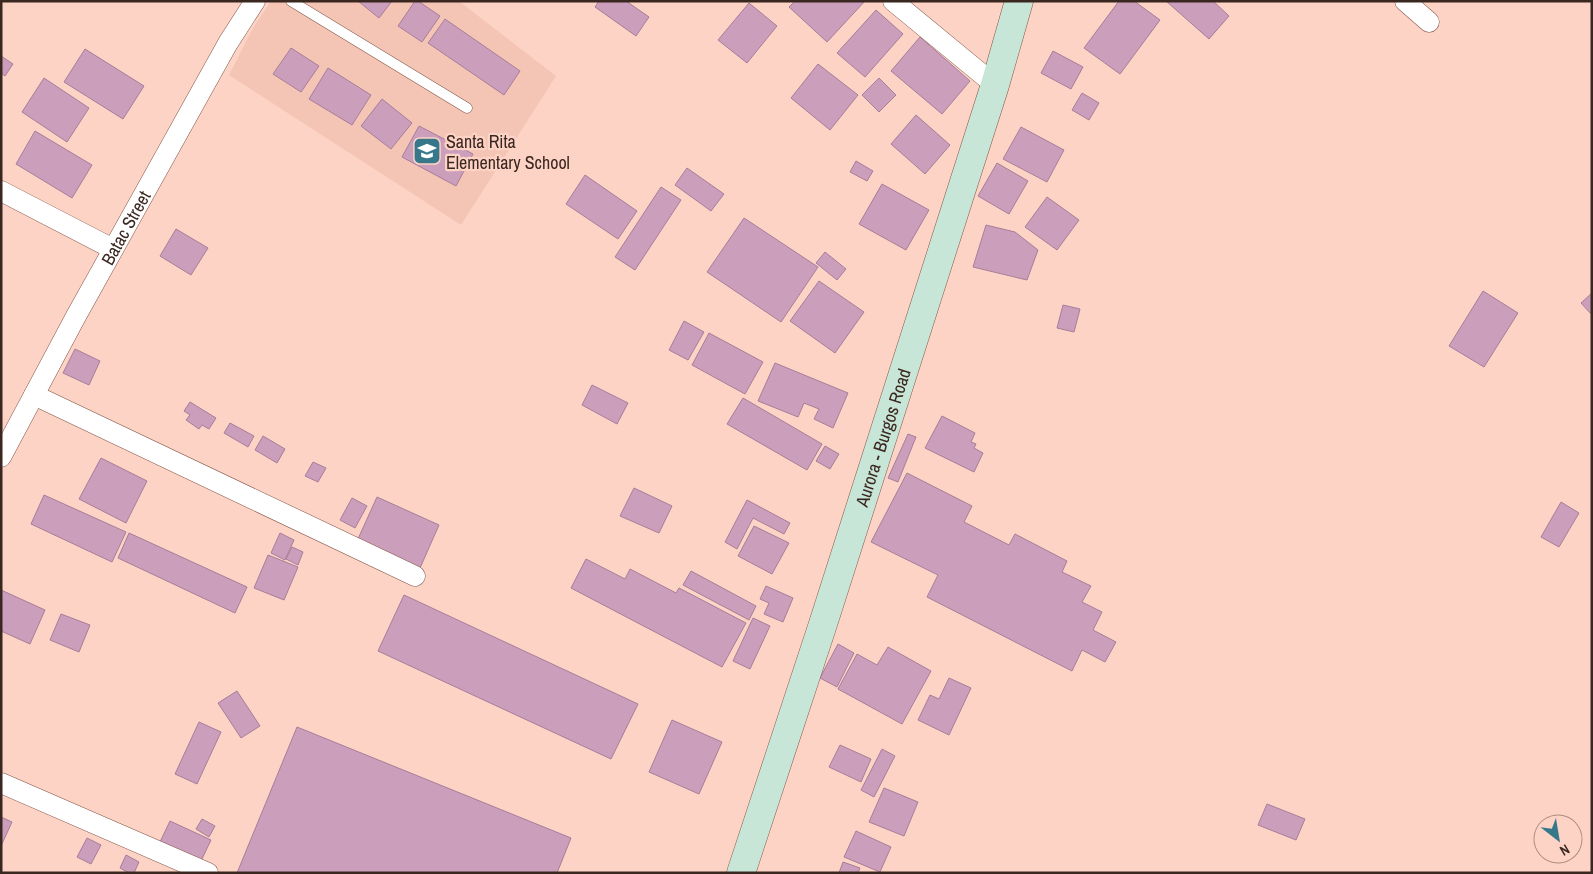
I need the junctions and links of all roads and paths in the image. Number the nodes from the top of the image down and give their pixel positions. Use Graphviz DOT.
graph roads {
  1 [pos="255,1"];
  2 [pos="291,1"];
  3 [pos="893,1"];
  4 [pos="1019,1"];
  5 [pos="1404,1"];
  6 [pos="1430,22"];
  7 [pos="995,85"];
  8 [pos="467,108"];
  9 [pos="1,191"];
  10 [pos="113,249"];
  11 [pos="34,395"];
  12 [pos="1,457"];
  13 [pos="415,576"];
  14 [pos="1,783"];
  15 [pos="208,873"];
  16 [pos="741,873"];
  1 -- 10 [label="street, Batac Street"];
  2 -- 8 [label="lane"];
  3 -- 7 [label="street"];
  4 -- 7 [label="main road, Aurora - Burgos Road"];
  5 -- 6 [label="street"];
  7 -- 16 [label="main road, Aurora - Burgos Road"];
  9 -- 10 [label="street"];
  10 -- 11 [label="street, Batac Street"];
  11 -- 12 [label="street, Batac Street"];
  11 -- 13 [label="street"];
  14 -- 15 [label="street"];
}
